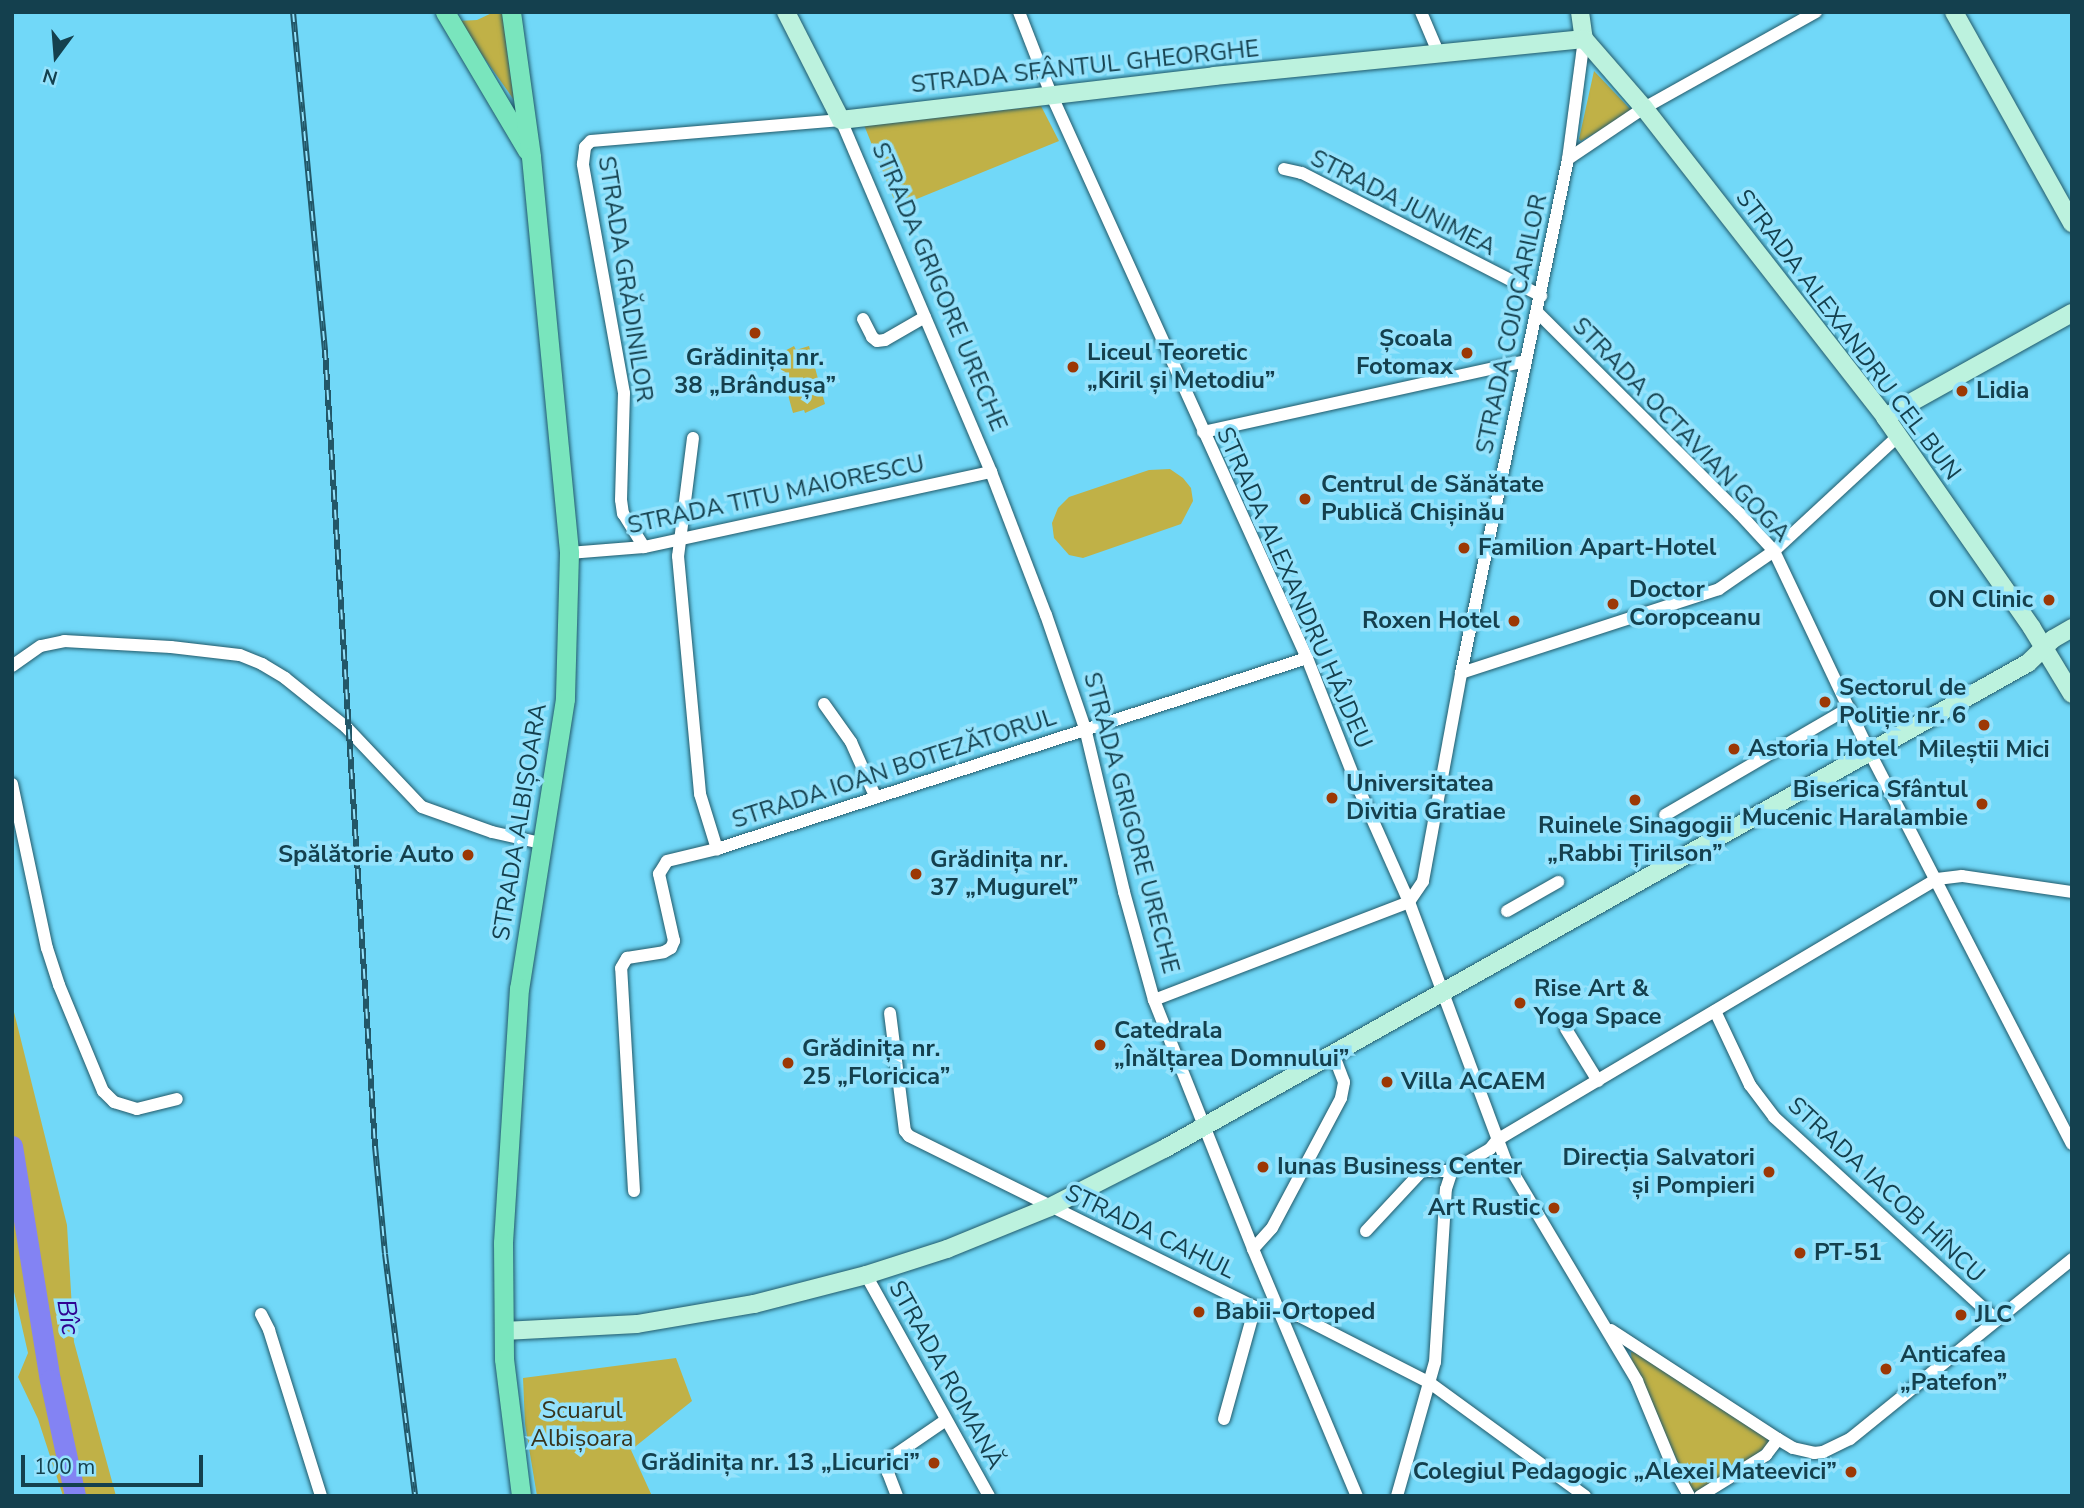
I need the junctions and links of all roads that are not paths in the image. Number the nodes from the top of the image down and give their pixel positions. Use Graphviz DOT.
graph roads {
  1 [pos="445,12"];
  2 [pos="511,12"];
  3 [pos="786,12"];
  4 [pos="1019,12"];
  5 [pos="1421,12"];
  6 [pos="1580,12"];
  7 [pos="1816,12"];
  8 [pos="1954,12"];
  9 [pos="1584,39"];
  10 [pos="1438,52"];
  11 [pos="1051,94"];
  12 [pos="1644,108"];
  13 [pos="841,120"];
  14 [pos="591,141"];
  15 [pos="531,157"];
  16 [pos="1568,159"];
  17 [pos="1284,169"];
  18 [pos="2072,223"];
  19 [pos="1541,296"];
  20 [pos="1537,312"];
  21 [pos="2072,313"];
  22 [pos="925,317"];
  23 [pos="863,319"];
  24 [pos="1525,360"];
  25 [pos="1885,417"];
  26 [pos="1203,432"];
  27 [pos="1898,436"];
  28 [pos="693,438"];
  29 [pos="991,472"];
  30 [pos="681,539"];
  31 [pos="644,547"];
  32 [pos="1774,551"];
  33 [pos="569,553"];
  34 [pos="2072,628"];
  35 [pos="2044,648"];
  36 [pos="1307,658"];
  37 [pos="12,666"];
  38 [pos="1461,673"];
  39 [pos="2072,694"];
  40 [pos="824,704"];
  41 [pos="1849,708"];
  42 [pos="1085,728"];
  43 [pos="1870,751"];
  44 [pos="12,784"];
  45 [pos="875,796"];
  46 [pos="1665,815"];
  47 [pos="541,843"];
  48 [pos="717,849"];
  49 [pos="1937,879"];
  50 [pos="1558,882"];
  51 [pos="2072,892"];
  52 [pos="1409,902"];
  53 [pos="1507,911"];
  54 [pos="1442,992"];
  55 [pos="1154,1000"];
  56 [pos="1715,1011"];
  57 [pos="890,1013"];
  58 [pos="1566,1029"];
  59 [pos="1333,1054"];
  60 [pos="1598,1080"];
  61 [pos="177,1098"];
  62 [pos="1206,1126"];
  63 [pos="1497,1140"];
  64 [pos="2072,1144"];
  65 [pos="1452,1171"];
  66 [pos="634,1191"];
  67 [pos="1050,1207"];
  68 [pos="1366,1231"];
  69 [pos="1253,1249"];
  70 [pos="2072,1259"];
  71 [pos="866,1275"];
  72 [pos="1255,1307"];
  73 [pos="1280,1310"];
  74 [pos="261,1314"];
  75 [pos="1996,1320"];
  76 [pos="1608,1328"];
  77 [pos="503,1331"];
  78 [pos="1430,1384"];
  79 [pos="1224,1419"];
  80 [pos="946,1420"];
  81 [pos="1778,1439"];
  82 [pos="321,1496"];
  83 [pos="521,1496"];
  84 [pos="897,1496"];
  85 [pos="989,1496"];
  86 [pos="1357,1496"];
  87 [pos="1397,1496"];
  88 [pos="1585,1496"];
  89 [pos="1689,1496"];
  90 [pos="1700,1496"];
  1 -- 15 [label="main road, STRADA ALBIȘOARA"];
  2 -- 15 [label="main road, STRADA ALBIȘOARA"];
  3 -- 13 [label="main road, STRADA GRIGORE URECHE"];
  4 -- 11 [label="street, STRADA ALEXANDRU HÂJDEU"];
  5 -- 10 [label="street"];
  6 -- 9 [label="main road"];
  7 -- 12 [label="street"];
  8 -- 18 [label="main road"];
  9 -- 10 [label="main road, STRADA SFÂNTUL GHEORGHE"];
  9 -- 12 [label="main road, STRADA ALEXANDRU CEL BUN"];
  9 -- 16 [label="street, STRADA COJOCARILOR"];
  10 -- 11 [label="main road, STRADA SFÂNTUL GHEORGHE"];
  11 -- 13 [label="main road, STRADA SFÂNTUL GHEORGHE"];
  11 -- 26 [label="street, STRADA ALEXANDRU HÂJDEU"];
  12 -- 16 [label="street"];
  12 -- 25 [label="main road, STRADA ALEXANDRU CEL BUN"];
  13 -- 14 [label="street, STRADA SFÂNTUL GHEORGHE"];
  13 -- 22 [label="street, STRADA GRIGORE URECHE"];
  14 -- 31 [label="street, STRADA GRĂDINILOR"];
  15 -- 33 [label="main road, STRADA ALBIȘOARA"];
  16 -- 19 [label="street, STRADA COJOCARILOR"];
  17 -- 19 [label="street, STRADA JUNIMEA"];
  19 -- 20 [label="street, STRADA COJOCARILOR"];
  20 -- 24 [label="street, STRADA COJOCARILOR"];
  20 -- 32 [label="street, STRADA OCTAVIAN GOGA"];
  21 -- 25 [label="main road"];
  22 -- 23 [label="street"];
  22 -- 29 [label="street, STRADA GRIGORE URECHE"];
  24 -- 26 [label="street"];
  24 -- 38 [label="street, STRADA COJOCARILOR"];
  25 -- 27 [label="main road, STRADA ALEXANDRU CEL BUN"];
  26 -- 36 [label="street, STRADA ALEXANDRU HÂJDEU"];
  27 -- 32 [label="street"];
  27 -- 35 [label="main road, STRADA ALEXANDRU CEL BUN"];
  28 -- 30 [label="street"];
  29 -- 30 [label="street, STRADA TITU MAIORESCU"];
  29 -- 42 [label="street, STRADA GRIGORE URECHE"];
  30 -- 31 [label="street, STRADA TITU MAIORESCU"];
  30 -- 48 [label="street"];
  31 -- 33 [label="street, STRADA TITU MAIORESCU"];
  32 -- 38 [label="street"];
  32 -- 41 [label="street, STRADA OCTAVIAN GOGA"];
  33 -- 47 [label="main road, STRADA ALBIȘOARA"];
  34 -- 35 [label="main road"];
  35 -- 39 [label="main road, STRADA ALEXANDRU CEL BUN"];
  35 -- 43 [label="main road"];
  36 -- 42 [label="street, STRADA IOAN BOTEZĂTORUL"];
  36 -- 52 [label="street, STRADA ALEXANDRU HÂJDEU"];
  37 -- 47 [label="street"];
  38 -- 52 [label="street, STRADA COJOCARILOR"];
  40 -- 45 [label="street"];
  41 -- 43 [label="street, STRADA OCTAVIAN GOGA"];
  41 -- 46 [label="street"];
  42 -- 45 [label="street, STRADA IOAN BOTEZĂTORUL"];
  42 -- 55 [label="street, STRADA GRIGORE URECHE"];
  43 -- 49 [label="street, STRADA OCTAVIAN GOGA"];
  43 -- 54 [label="main road"];
  44 -- 61 [label="street"];
  45 -- 48 [label="street, STRADA IOAN BOTEZĂTORUL"];
  47 -- 77 [label="main road, STRADA ALBIȘOARA"];
  48 -- 66 [label="street, STRADA IOAN BOTEZĂTORUL"];
  49 -- 51 [label="street"];
  49 -- 56 [label="street"];
  49 -- 64 [label="street, STRADA OCTAVIAN GOGA"];
  50 -- 53 [label="street"];
  52 -- 54 [label="street, STRADA ALEXANDRU HÂJDEU"];
  52 -- 55 [label="street"];
  54 -- 59 [label="main road"];
  54 -- 63 [label="street, STRADA ALEXANDRU HÂJDEU"];
  55 -- 62 [label="street, STRADA GRIGORE URECHE"];
  56 -- 60 [label="street"];
  56 -- 75 [label="street, STRADA IACOB HÎNCU"];
  57 -- 67 [label="street, STRADA CAHUL"];
  58 -- 60 [label="street"];
  59 -- 62 [label="main road"];
  59 -- 69 [label="street"];
  60 -- 63 [label="street"];
  62 -- 67 [label="main road"];
  62 -- 69 [label="street, STRADA GRIGORE URECHE"];
  63 -- 65 [label="street"];
  63 -- 76 [label="street, STRADA ALEXANDRU HÂJDEU"];
  65 -- 68 [label="street"];
  65 -- 78 [label="street"];
  67 -- 71 [label="main road"];
  67 -- 72 [label="street, STRADA CAHUL"];
  69 -- 73 [label="street, STRADA GRIGORE URECHE"];
  70 -- 75 [label="street, STRADA ALEXANDRU HÂJDEU"];
  71 -- 77 [label="main road"];
  71 -- 80 [label="street, STRADA ROMANĂ"];
  72 -- 73 [label="street, STRADA CAHUL"];
  72 -- 79 [label="street"];
  73 -- 78 [label="street, STRADA CAHUL"];
  73 -- 86 [label="street, STRADA GRIGORE URECHE"];
  74 -- 82 [label="street"];
  75 -- 81 [label="street, STRADA ALEXANDRU HÂJDEU"];
  76 -- 81 [label="street, STRADA ALEXANDRU HÂJDEU"];
  76 -- 89 [label="street, STRADA ALEXANDRU HÂJDEU"];
  77 -- 83 [label="main road, STRADA ALBIȘOARA"];
  78 -- 87 [label="street"];
  78 -- 88 [label="street, STRADA CAHUL"];
  80 -- 84 [label="street"];
  80 -- 85 [label="street, STRADA ROMANĂ"];
  81 -- 90 [label="street"];
}
